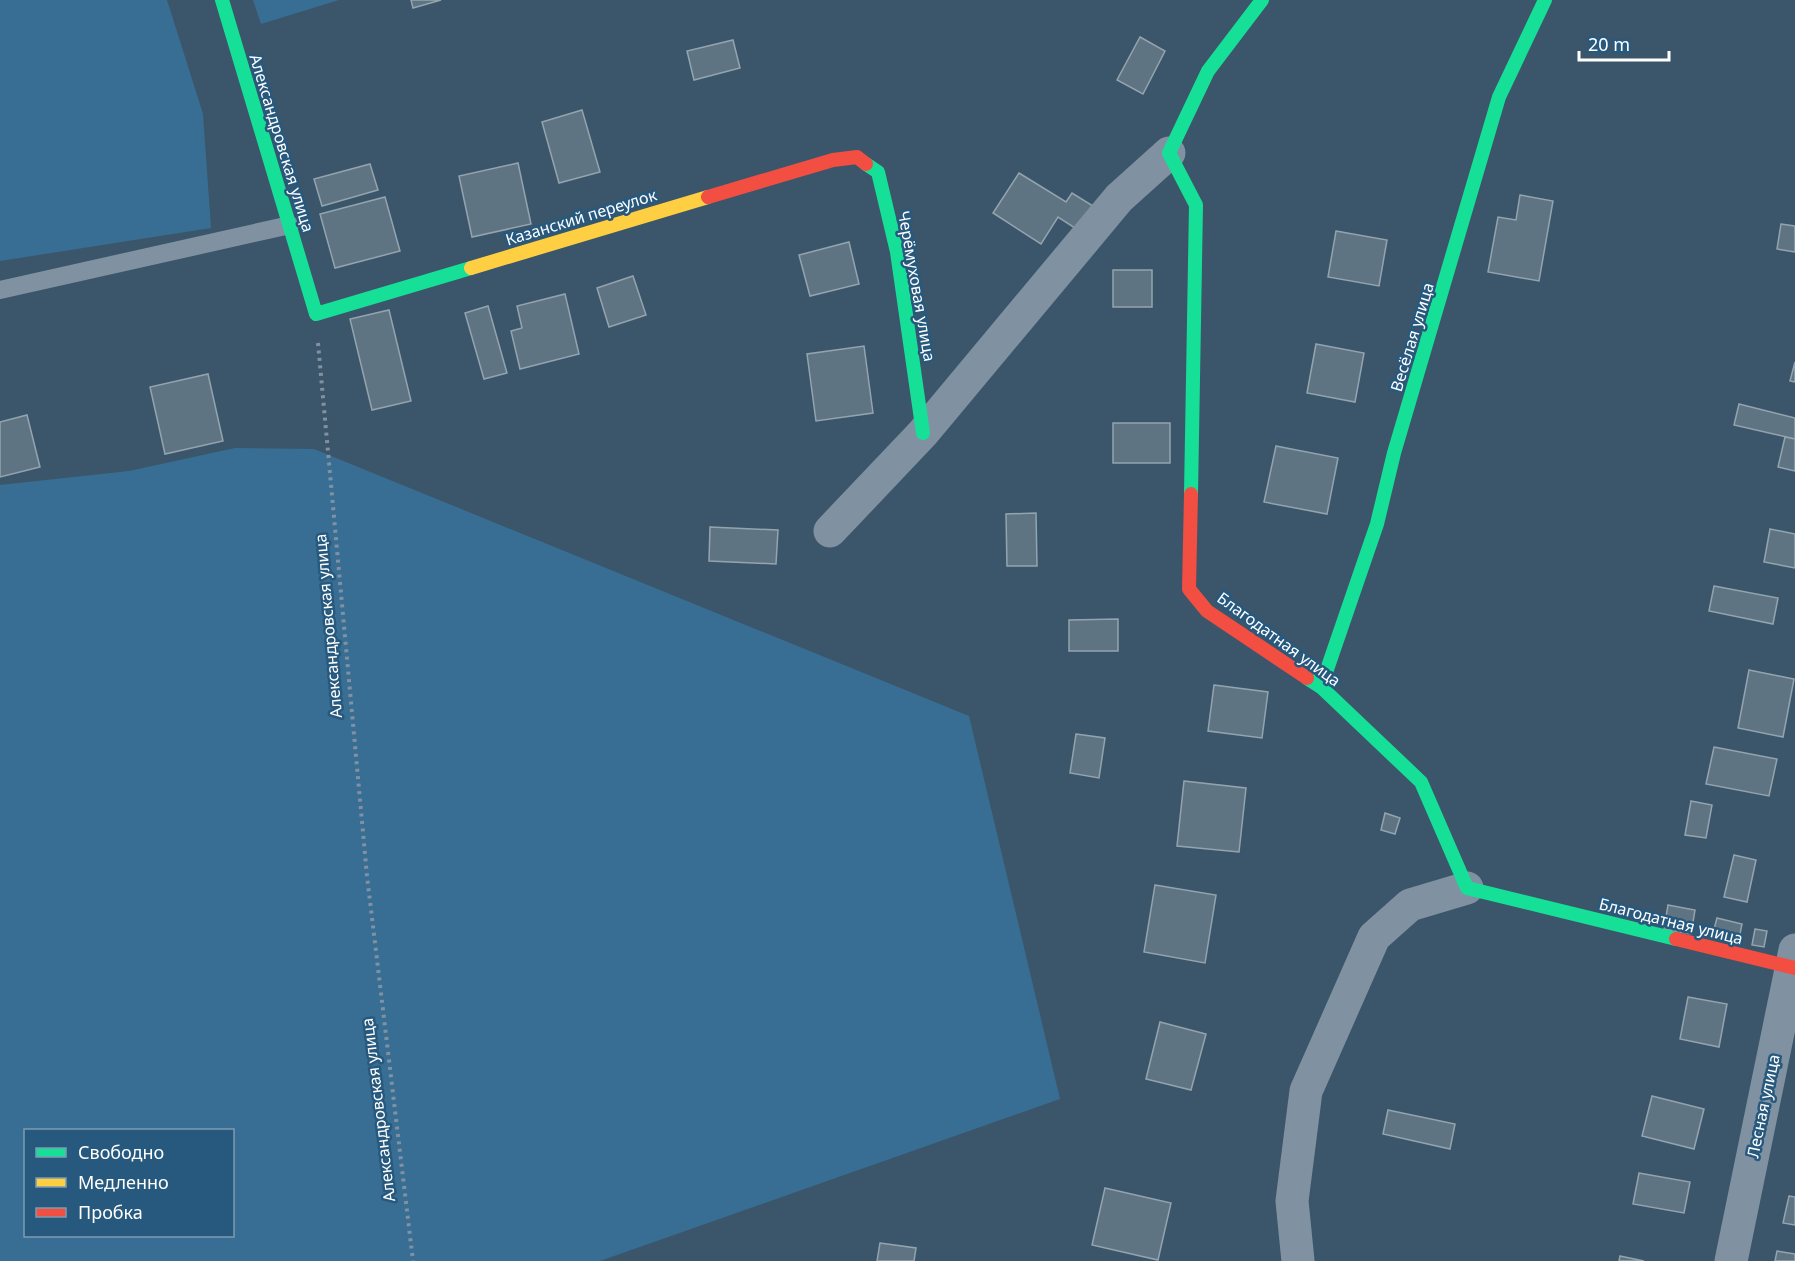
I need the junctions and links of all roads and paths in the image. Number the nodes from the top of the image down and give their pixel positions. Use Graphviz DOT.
graph roads {
  1 [pos="222,0"];
  2 [pos="1262,0"];
  3 [pos="1545,0"];
  4 [pos="1169,153"];
  5 [pos="856,157"];
  6 [pos="290,225"];
  7 [pos="0,290"];
  8 [pos="316,314"];
  9 [pos="924,433"];
  10 [pos="830,531"];
  11 [pos="1321,687"];
  12 [pos="1467,888"];
  13 [pos="1794,962"];
  14 [pos="413,1261"];
  15 [pos="1298,1261"];
  16 [pos="1731,1261"];
  1 -- 6 [label="street, Александровская улица"];
  2 -- 4 [label="street"];
  3 -- 11 [label="street, Весёлая улица"];
  4 -- 9 [label="street"];
  4 -- 11 [label="street, Благодатная улица"];
  5 -- 8 [label="street, Казанский переулок"];
  5 -- 9 [label="street, Черёмуховая улица"];
  6 -- 7 [label="lane"];
  6 -- 8 [label="street, Александровская улица"];
  8 -- 14 [label="path, Александровская улица"];
  9 -- 10 [label="street"];
  11 -- 12 [label="street, Благодатная улица"];
  12 -- 13 [label="street, Благодатная улица"];
  12 -- 15 [label="street"];
  13 -- 16 [label="street, Лесная улица"];
}
